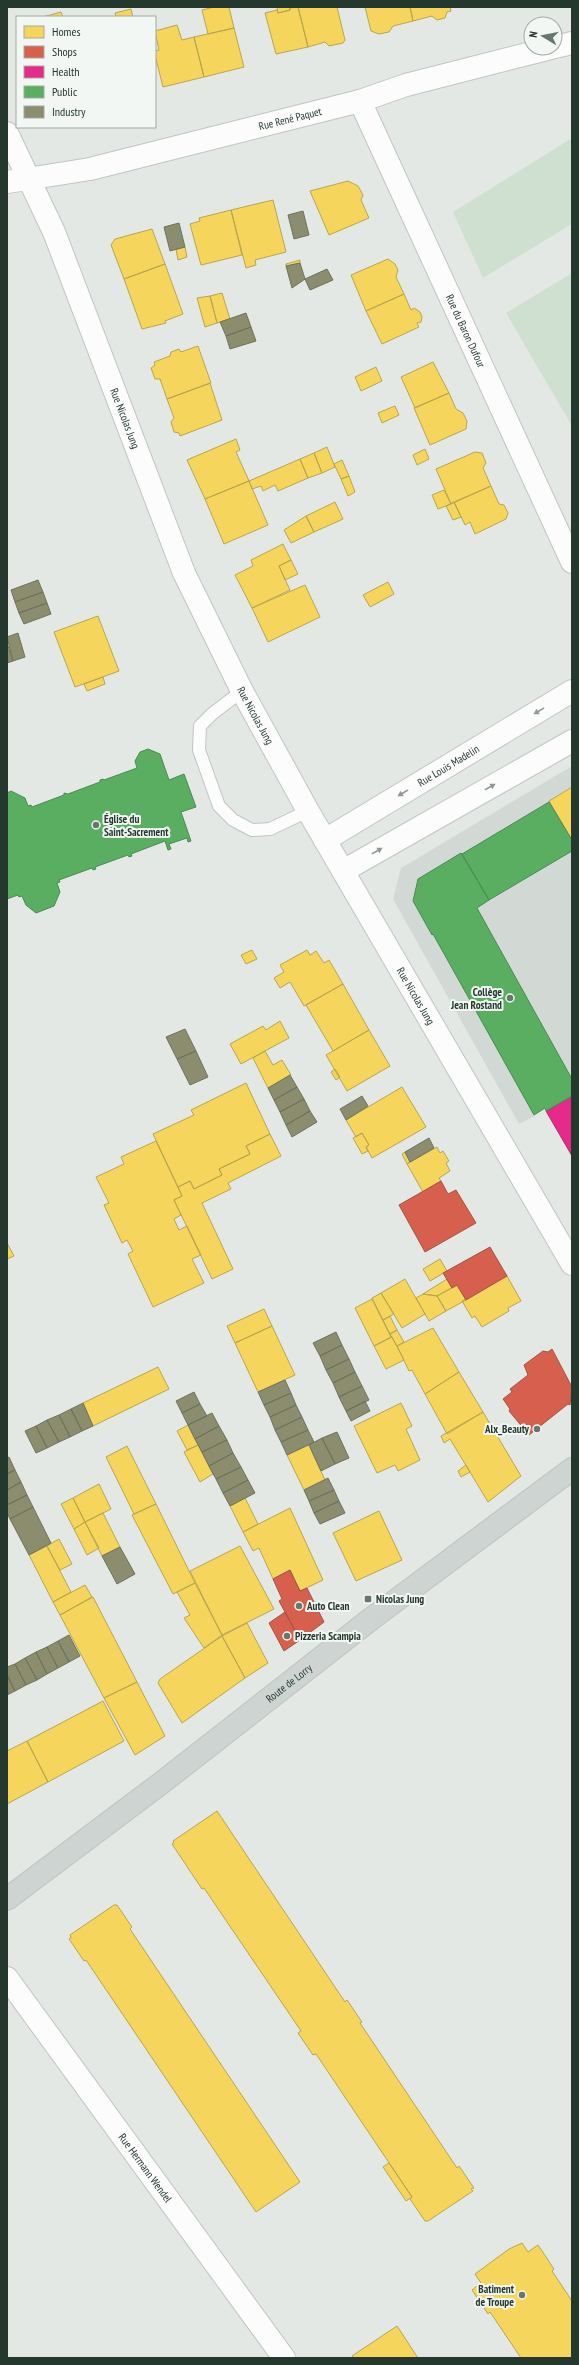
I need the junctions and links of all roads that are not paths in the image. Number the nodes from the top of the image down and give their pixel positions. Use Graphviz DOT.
graph roads {
  1 [pos="523,55"];
  2 [pos="360,101"];
  3 [pos="7,133"];
  4 [pos="17,180"];
  5 [pos="572,562"];
  6 [pos="242,691"];
  7 [pos="572,691"];
  8 [pos="572,741"];
  9 [pos="308,811"];
  10 [pos="325,840"];
  11 [pos="343,871"];
  12 [pos="572,1264"];
  13 [pos="572,1470"];
  14 [pos="7,1899"];
  15 [pos="7,1978"];
  16 [pos="284,2358"];
  1 -- 2 [label="street, Rue René Paquet"];
  2 -- 4 [label="street, Rue René Paquet"];
  2 -- 5 [label="street, Rue du Baron Dufour"];
  3 -- 4 [label="street, Rue Nicolas Jung"];
  4 -- 6 [label="street, Rue Nicolas Jung"];
  6 -- 9 [label="street, Rue Nicolas Jung"];
  6 -- 9 [label="lane"];
  7 -- 10 [label="street, Rue Louis Madelin, one-way"];
  11 -- 8 [label="street, one-way"];
  9 -- 10 [label="street, Rue Nicolas Jung"];
  10 -- 11 [label="street, Rue Nicolas Jung"];
  11 -- 12 [label="street, Rue Nicolas Jung"];
  13 -- 14 [label="main road, Route de Lorry"];
  15 -- 16 [label="street, Rue Hermann Wendel"];
}
